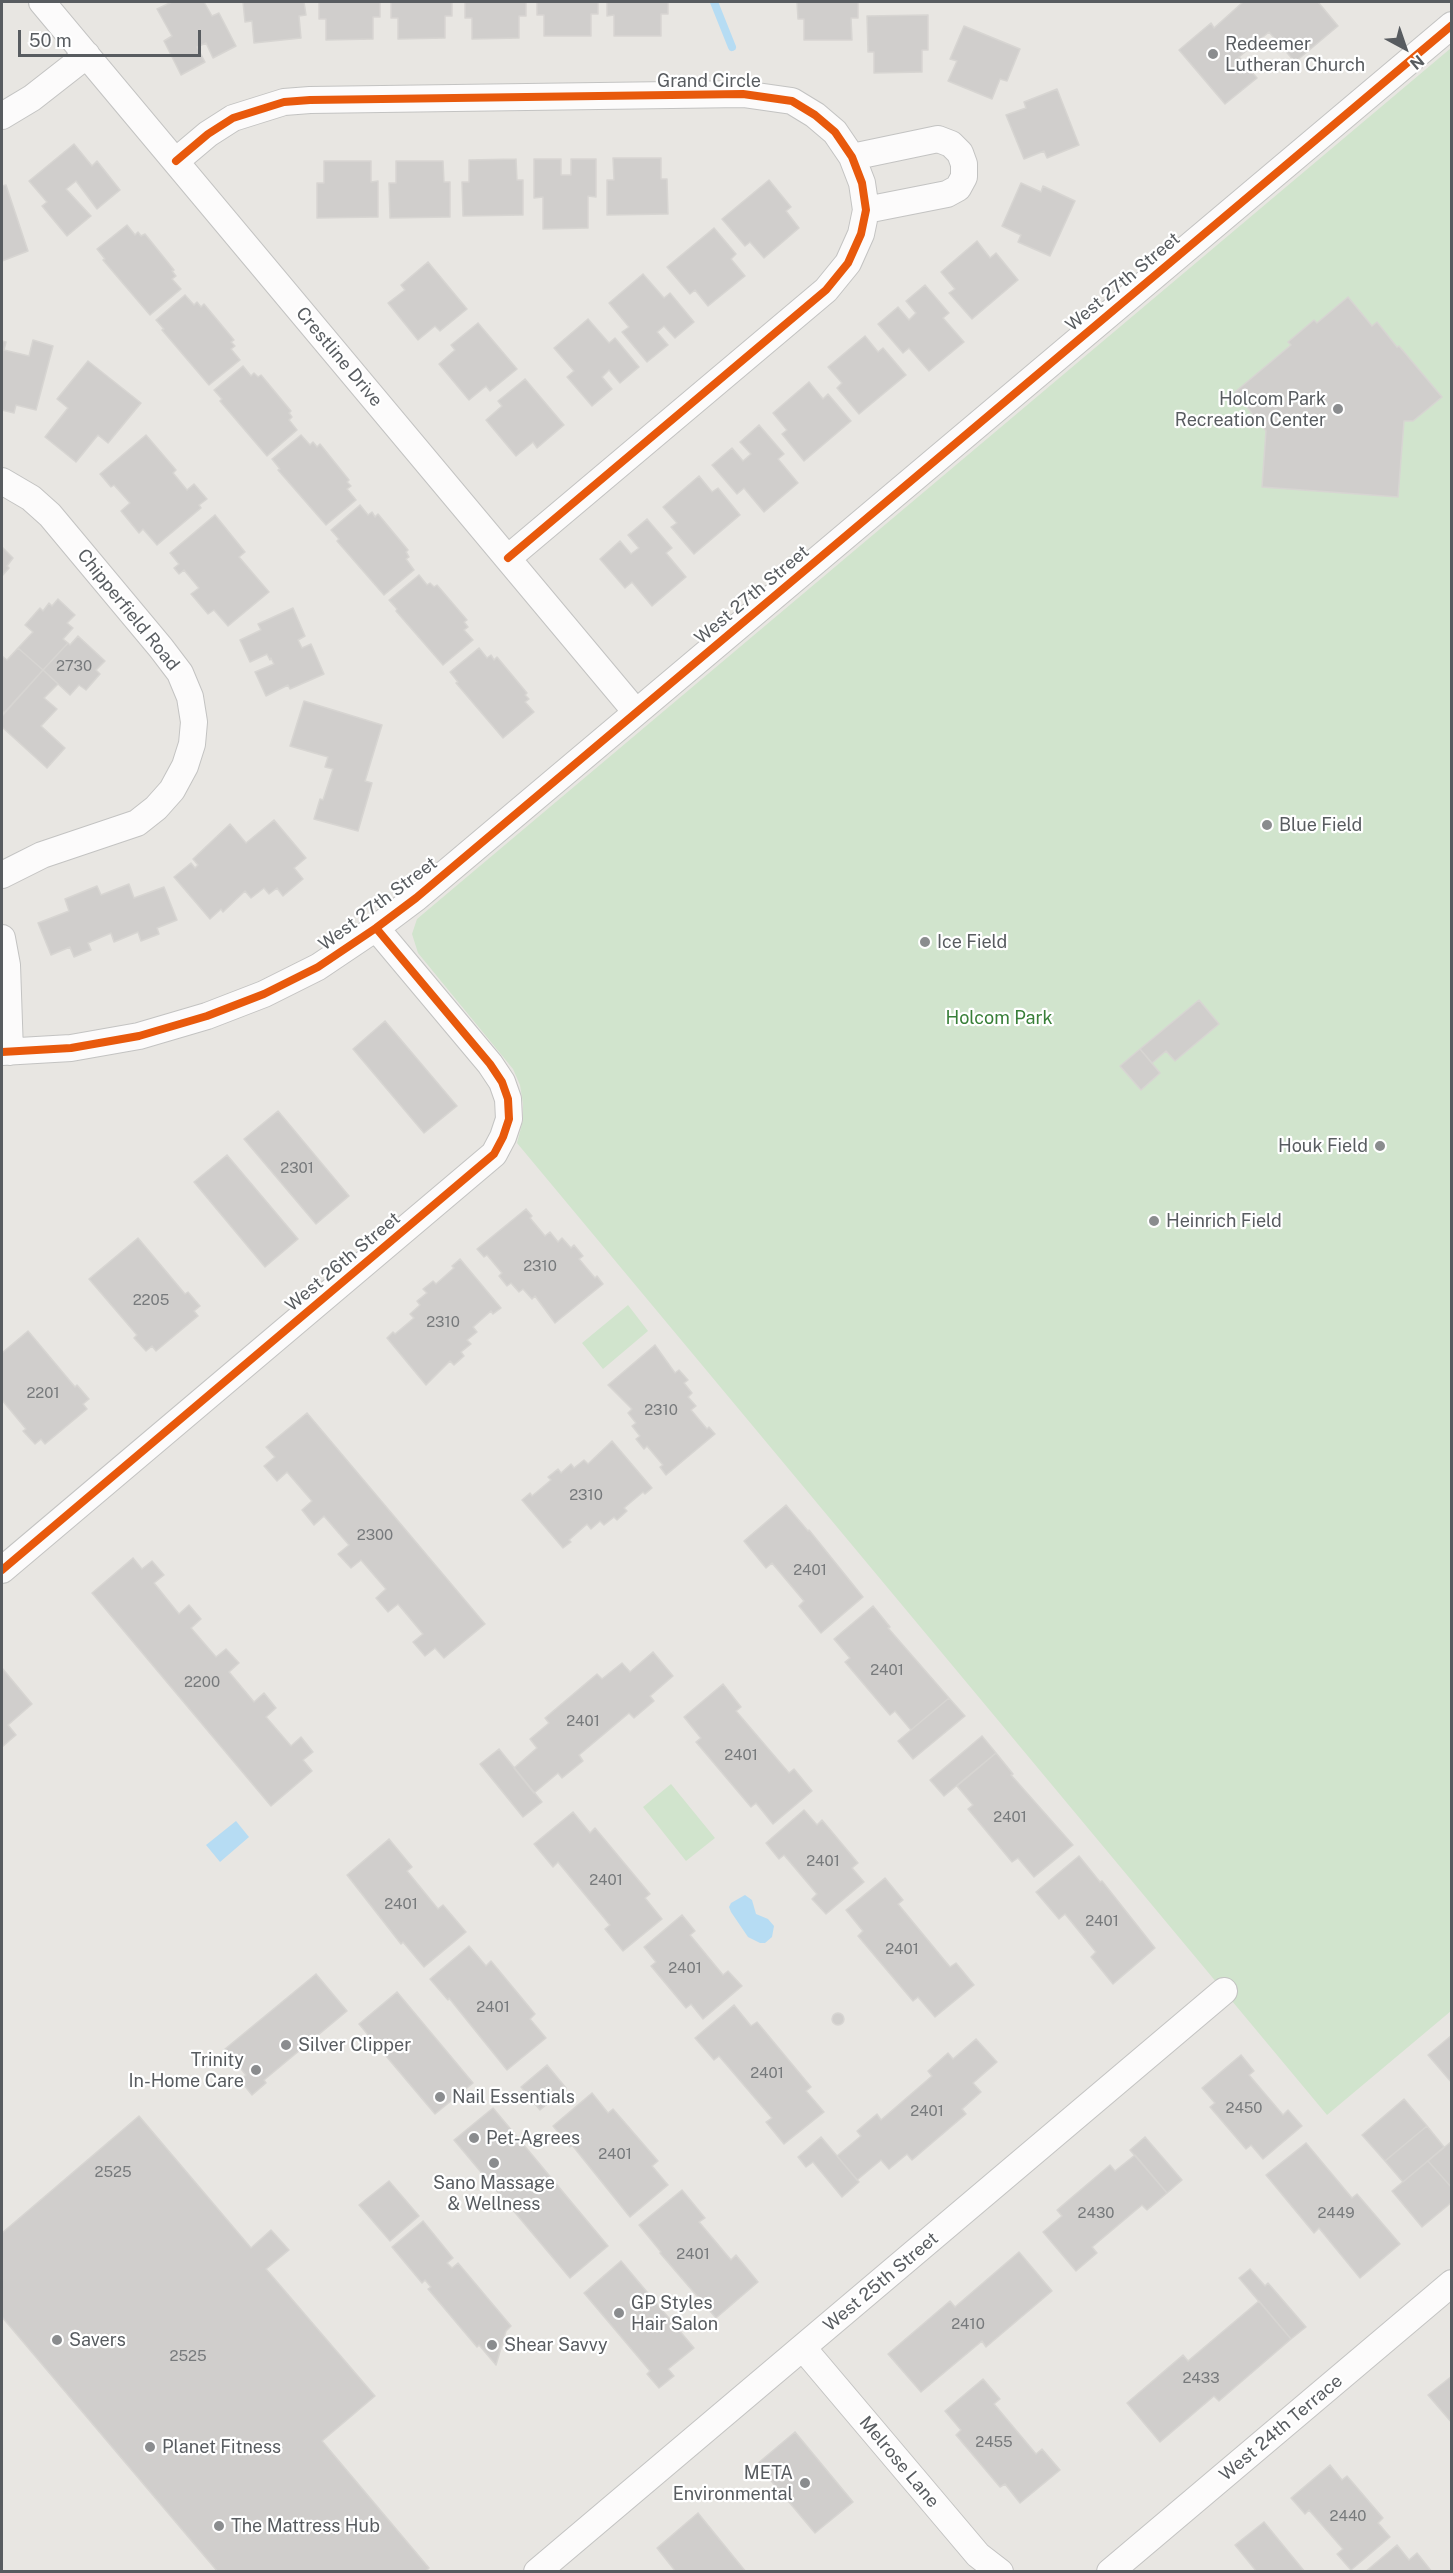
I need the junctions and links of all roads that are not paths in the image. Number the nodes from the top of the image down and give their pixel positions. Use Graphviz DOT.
graph roads {
  1 [pos="42,2"];
  2 [pos="1452,25"];
  3 [pos="87,55"];
  4 [pos="2,116"];
  5 [pos="852,157"];
  6 [pos="176,161"];
  7 [pos="866,210"];
  8 [pos="2,481"];
  9 [pos="508,558"];
  10 [pos="636,712"];
  11 [pos="2,875"];
  12 [pos="376,928"];
  13 [pos="2,938"];
  14 [pos="6,1052"];
  15 [pos="2,1570"];
  16 [pos="1224,1991"];
  17 [pos="1452,2283"];
  18 [pos="803,2348"];
  19 [pos="537,2571"];
  20 [pos="1000,2571"];
  21 [pos="1110,2571"];
  1 -- 3 [label="street, Crestline Drive"];
  2 -- 10 [label="street, West 27th Street"];
  3 -- 4 [label="street"];
  3 -- 6 [label="street, Crestline Drive"];
  5 -- 6 [label="street, Grand Circle"];
  5 -- 7 [label="street, Grand Circle"];
  5 -- 7 [label="street"];
  6 -- 9 [label="street, Crestline Drive"];
  7 -- 9 [label="street, Grand Circle"];
  8 -- 11 [label="street, Chipperfield Road"];
  9 -- 10 [label="street, Crestline Drive"];
  10 -- 12 [label="street, West 27th Street"];
  12 -- 14 [label="street, West 27th Street"];
  12 -- 15 [label="street, West 26th Street"];
  13 -- 14 [label="street"];
  16 -- 18 [label="street, West 25th Street"];
  17 -- 21 [label="street, West 24th Terrace"];
  18 -- 19 [label="street, West 25th Street"];
  18 -- 20 [label="street, Melrose Lane"];
}
